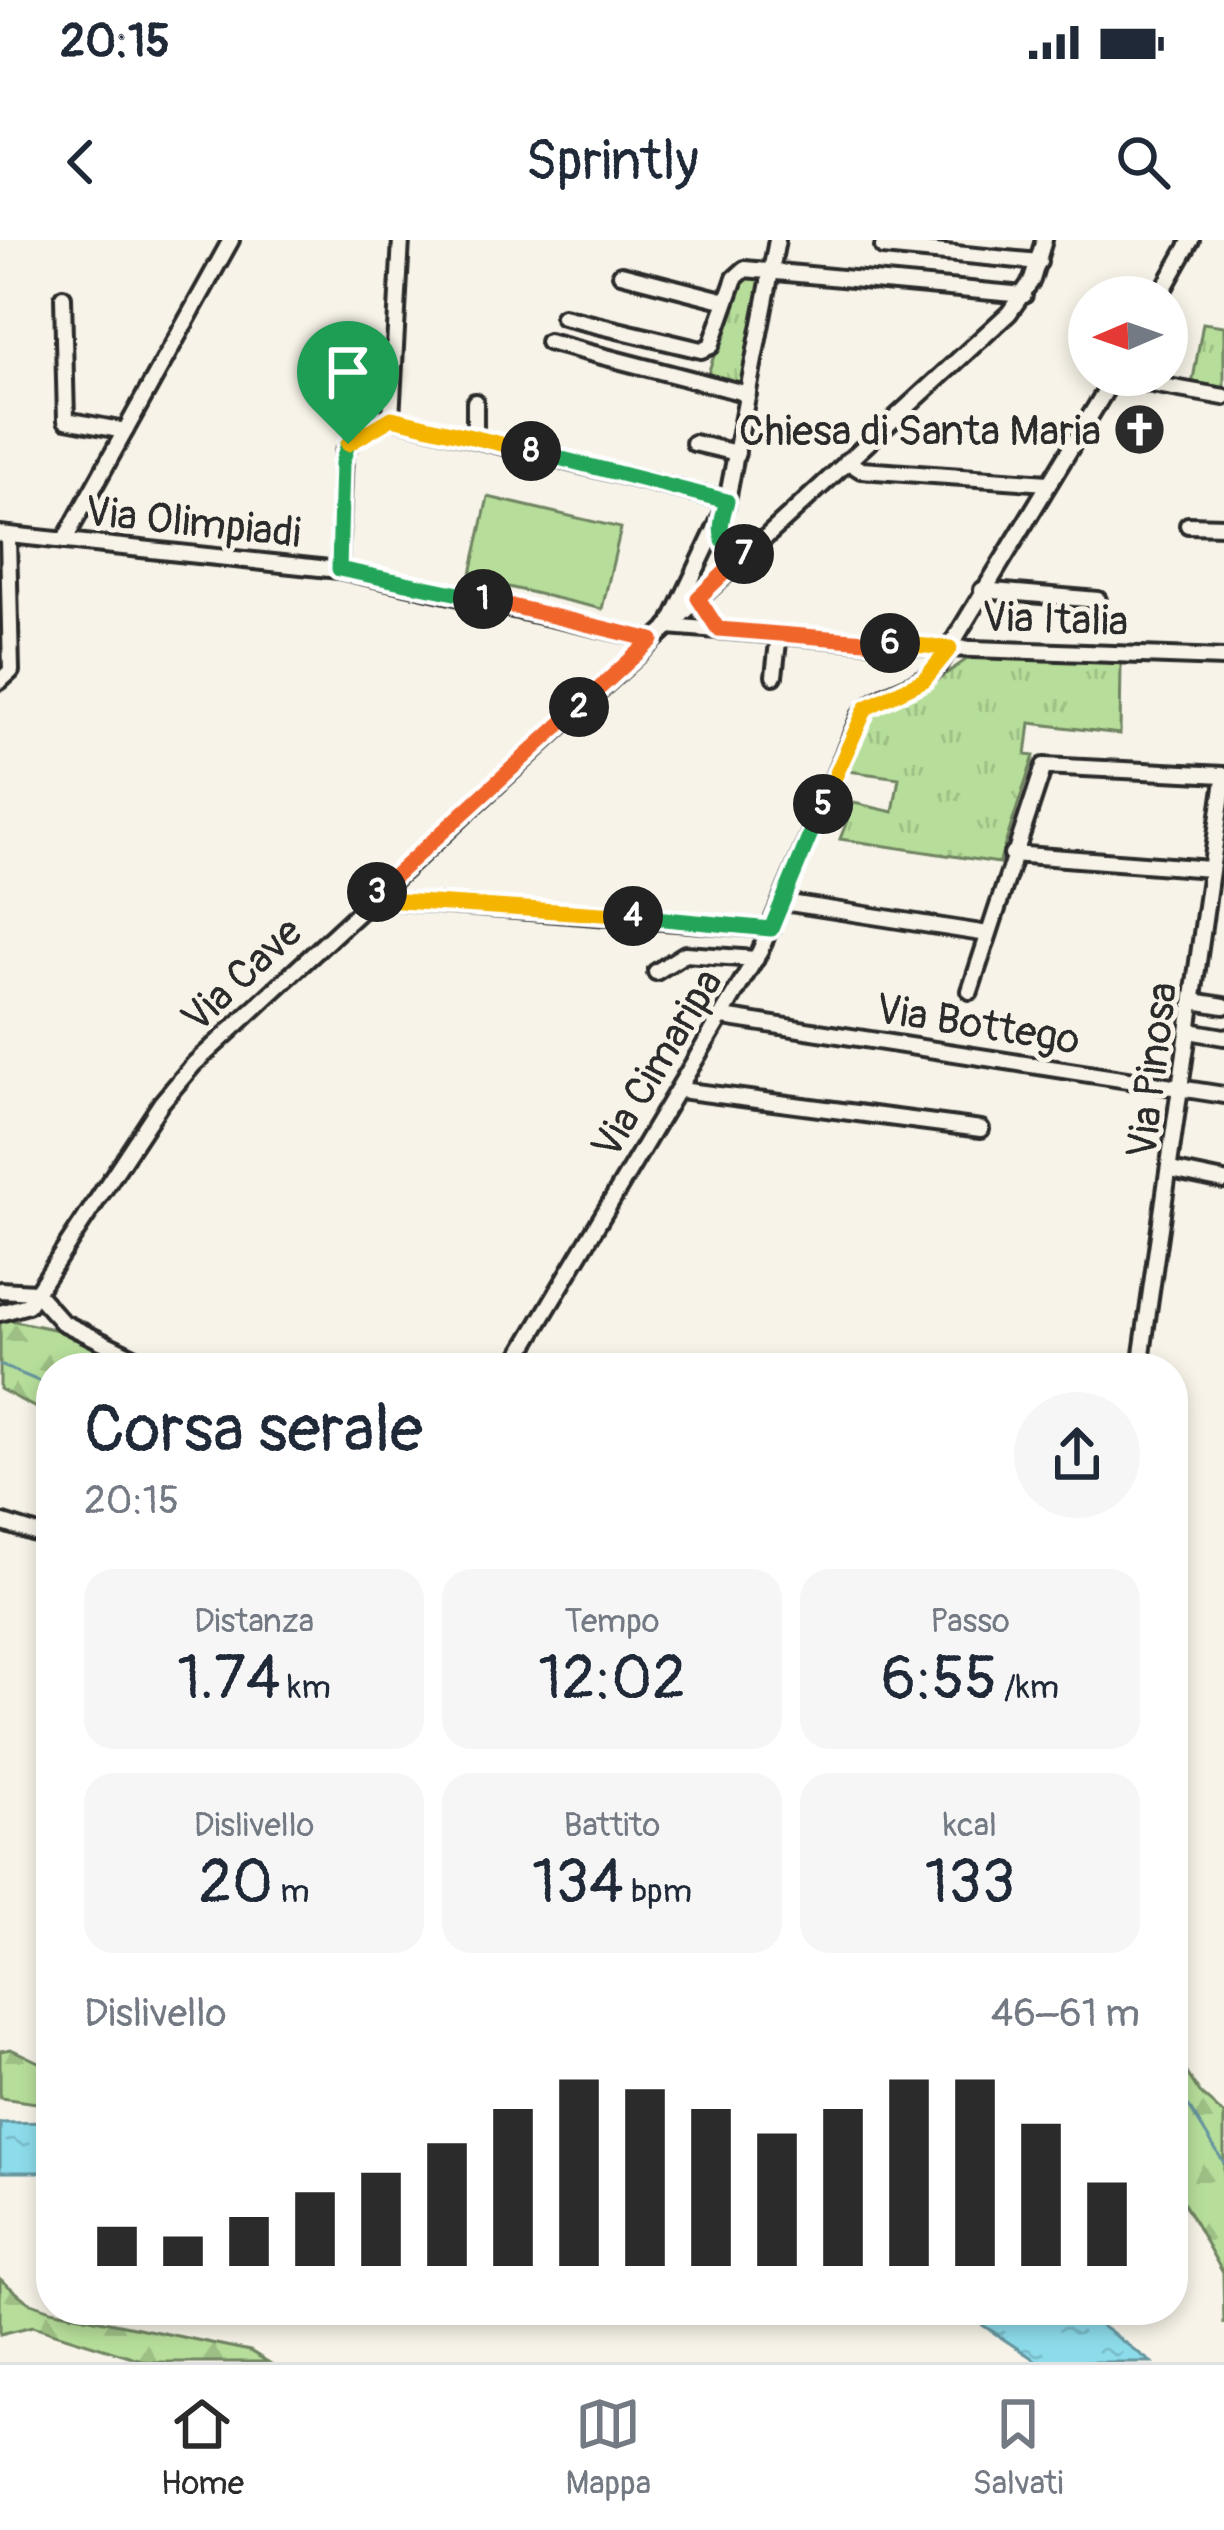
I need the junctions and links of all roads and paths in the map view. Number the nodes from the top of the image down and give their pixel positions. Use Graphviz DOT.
graph roads {
  1 [pos="231,240"];
  2 [pos="401,240"];
  3 [pos="777,240"];
  4 [pos="1044,240"];
  5 [pos="1192,240"];
  6 [pos="883,244"];
  7 [pos="1039,262"];
  8 [pos="772,271"];
  9 [pos="621,274"];
  10 [pos="1171,276"];
  11 [pos="880,280"];
  12 [pos="1024,295"];
  13 [pos="63,297"];
  14 [pos="726,301"];
  15 [pos="563,317"];
  16 [pos="548,342"];
  17 [pos="1188,390"];
  18 [pos="748,394"];
  19 [pos="1102,396"];
  20 [pos="1224,397"];
  21 [pos="475,402"];
  22 [pos="392,418"];
  23 [pos="125,431"];
  24 [pos="475,437"];
  25 [pos="694,443"];
  26 [pos="737,453"];
  27 [pos="847,460"];
  28 [pos="1048,483"];
  29 [pos="727,501"];
  30 [pos="720,520"];
  31 [pos="1188,525"];
  32 [pos="1224,526"];
  33 [pos="4,536"];
  34 [pos="64,541"];
  35 [pos="707,550"];
  36 [pos="745,554"];
  37 [pos="339,569"];
  38 [pos="727,571"];
  39 [pos="982,590"];
  40 [pos="698,598"];
  41 [pos="1098,600"];
  42 [pos="5,612"];
  43 [pos="670,624"];
  44 [pos="718,629"];
  45 [pos="779,634"];
  46 [pos="652,640"];
  47 [pos="950,648"];
  48 [pos="1224,658"];
  49 [pos="774,676"];
  50 [pos="3,680"];
  51 [pos="1224,777"];
  52 [pos="1012,854"];
  53 [pos="1210,869"];
  54 [pos="370,899"];
  55 [pos="783,902"];
  56 [pos="771,929"];
  57 [pos="988,934"];
  58 [pos="755,959"];
  59 [pos="656,972"];
  60 [pos="970,991"];
  61 [pos="1193,1001"];
  62 [pos="1224,1006"];
  63 [pos="723,1017"];
  64 [pos="1189,1031"];
  65 [pos="1224,1036"];
  66 [pos="1182,1087"];
  67 [pos="680,1090"];
  68 [pos="1224,1095"];
  69 [pos="980,1129"];
  70 [pos="1171,1170"];
  71 [pos="1224,1181"];
  72 [pos="0,1290"];
  73 [pos="35,1292"];
  74 [pos="0,1313"];
  75 [pos="126,1353"];
  76 [pos="521,1353"];
  77 [pos="1142,1353"];
  78 [pos="0,1522"];
  79 [pos="36,1533"];
  1 -- 23 [label="street"];
  2 -- 22 [label="street"];
  3 -- 8 [label="street"];
  4 -- 7 [label="street, Via Cave"];
  5 -- 10 [label="street"];
  6 -- 7 [label="street"];
  6 -- 11 [label="street"];
  7 -- 12 [label="street, Via Cave"];
  8 -- 11 [label="street"];
  8 -- 14 [label="street"];
  8 -- 18 [label="street"];
  9 -- 14 [label="street"];
  11 -- 12 [label="street"];
  12 -- 27 [label="street, Via Cave"];
  13 -- 23 [label="street"];
  14 -- 15 [label="street"];
  16 -- 18 [label="street"];
  17 -- 20 [label="street"];
  18 -- 26 [label="street"];
  19 -- 28 [label="street, Via Cimaripa"];
  21 -- 24 [label="street"];
  22 -- 24 [label="street"];
  22 -- 37 [label="street"];
  23 -- 34 [label="street"];
  24 -- 29 [label="street"];
  25 -- 26 [label="street"];
  26 -- 29 [label="street"];
  27 -- 28 [label="street"];
  27 -- 36 [label="street, Via Cave"];
  28 -- 39 [label="street, Via Cimaripa"];
  29 -- 30 [label="street"];
  30 -- 35 [label="street"];
  30 -- 36 [label="street"];
  31 -- 32 [label="street"];
  33 -- 34 [label="street, Via Olimpiadi"];
  33 -- 42 [label="street"];
  34 -- 37 [label="street, Via Olimpiadi"];
  35 -- 38 [label="street"];
  35 -- 43 [label="street"];
  36 -- 38 [label="street, Via Cave"];
  37 -- 46 [label="street, Via Olimpiadi"];
  38 -- 40 [label="street, Via Cave"];
  39 -- 41 [label="street"];
  39 -- 47 [label="street, Via Cimaripa"];
  40 -- 43 [label="street, Via Cave"];
  40 -- 44 [label="street"];
  42 -- 50 [label="street"];
  43 -- 44 [label="street, Via Italia"];
  43 -- 46 [label="street, Via Cave"];
  44 -- 45 [label="street, Via Italia"];
  45 -- 47 [label="street, Via Italia"];
  45 -- 49 [label="street"];
  46 -- 54 [label="street, Via Cave"];
  47 -- 48 [label="street, Via Italia"];
  47 -- 55 [label="street, Via Cimaripa"];
  51 -- 52 [label="street"];
  51 -- 53 [label="street, Via Pinosa"];
  52 -- 53 [label="street"];
  52 -- 57 [label="street"];
  53 -- 61 [label="street, Via Pinosa"];
  54 -- 56 [label="street"];
  54 -- 73 [label="street, Via Cave"];
  55 -- 56 [label="street, Via Cimaripa"];
  55 -- 57 [label="street"];
  56 -- 58 [label="street, Via Cimaripa"];
  57 -- 60 [label="street"];
  58 -- 59 [label="street"];
  58 -- 63 [label="street, Via Cimaripa"];
  61 -- 62 [label="street"];
  61 -- 64 [label="street, Via Pinosa"];
  63 -- 66 [label="street, Via Bottego"];
  63 -- 67 [label="street, Via Cimaripa"];
  64 -- 65 [label="street"];
  64 -- 66 [label="street, Via Pinosa"];
  66 -- 68 [label="street, Via Bottego"];
  66 -- 70 [label="street, Via Pinosa"];
  67 -- 69 [label="street"];
  67 -- 76 [label="street, Via Cimaripa"];
  70 -- 71 [label="street"];
  70 -- 77 [label="street, Via Pinosa"];
  72 -- 73 [label="street"];
  73 -- 74 [label="street"];
  73 -- 75 [label="street"];
  78 -- 79 [label="street"];
}
